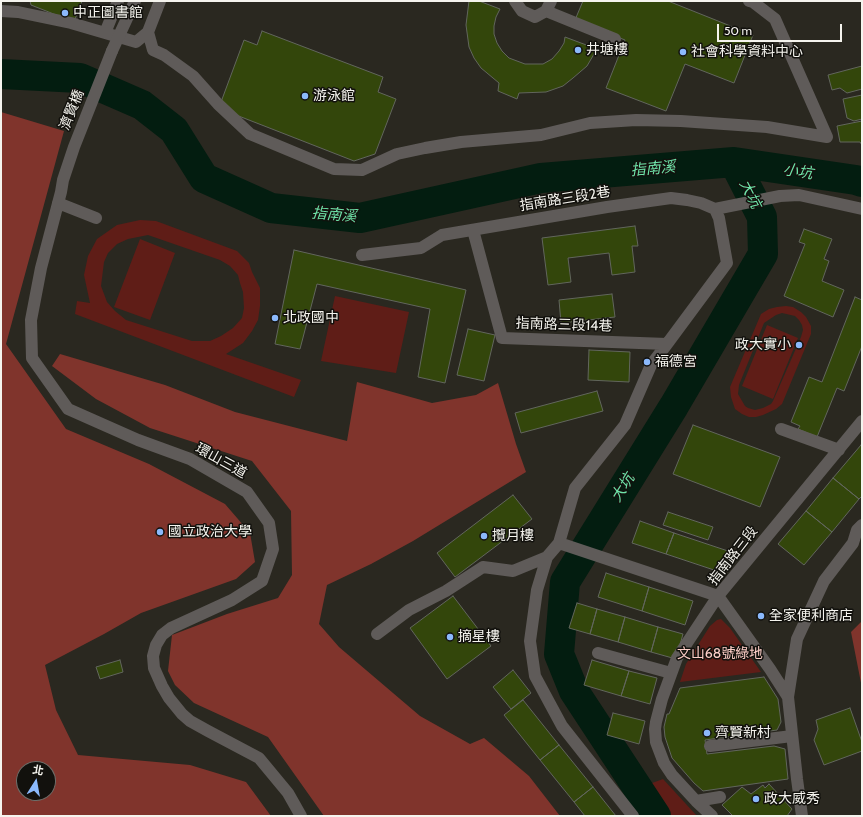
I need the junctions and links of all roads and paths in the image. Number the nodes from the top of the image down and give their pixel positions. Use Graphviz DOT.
graph roads {
  1 [pos="118,1"];
  2 [pos="135,1"];
  3 [pos="160,1"];
  4 [pos="515,1"];
  5 [pos="751,2"];
  6 [pos="548,6"];
  7 [pos="1,11"];
  8 [pos="148,32"];
  9 [pos="106,33"];
  10 [pos="615,39"];
  11 [pos="63,180"];
  12 [pos="58,203"];
  13 [pos="720,208"];
  14 [pos="862,209"];
  15 [pos="96,218"];
  16 [pos="470,230"];
  17 [pos="362,255"];
  18 [pos="666,344"];
  19 [pos="862,421"];
  20 [pos="781,429"];
  21 [pos="839,450"];
  22 [pos="862,525"];
  23 [pos="559,543"];
  24 [pos="547,557"];
  25 [pos="718,596"];
  26 [pos="376,634"];
  27 [pos="598,653"];
  28 [pos="671,673"];
  29 [pos="788,697"];
  30 [pos="792,736"];
  31 [pos="710,746"];
  32 [pos="720,797"];
  33 [pos="696,801"];
  34 [pos="301,816"];
  35 [pos="633,816"];
  36 [pos="712,816"];
  37 [pos="802,816"];
  1 -- 9 [label="street"];
  2 -- 11 [label="street, 濟賢橋, bridge"];
  3 -- 8 [label="street"];
  4 -- 6 [label="street"];
  5 -- 8 [label="street"];
  6 -- 10 [label="street"];
  7 -- 9 [label="street"];
  8 -- 9 [label="street"];
  11 -- 12 [label="street, 環山三道"];
  12 -- 15 [label="street"];
  12 -- 34 [label="street, 環山三道"];
  13 -- 14 [label="street"];
  13 -- 16 [label="street, 指南路三段2巷"];
  13 -- 18 [label="street"];
  16 -- 17 [label="street, 指南路三段2巷"];
  16 -- 18 [label="street, 指南路三段14巷"];
  18 -- 23 [label="street"];
  19 -- 21 [label="street, 指南路三段"];
  20 -- 21 [label="street"];
  21 -- 25 [label="street, 指南路三段"];
  22 -- 29 [label="street"];
  23 -- 24 [label="street"];
  23 -- 25 [label="street"];
  24 -- 26 [label="street"];
  24 -- 35 [label="street"];
  25 -- 28 [label="street"];
  25 -- 29 [label="street, 指南路三段"];
  27 -- 28 [label="street"];
  28 -- 33 [label="street"];
  29 -- 30 [label="street, 指南路三段"];
  30 -- 31 [label="street"];
  30 -- 37 [label="street, 指南路三段"];
  32 -- 33 [label="street"];
  33 -- 36 [label="street"];
}
